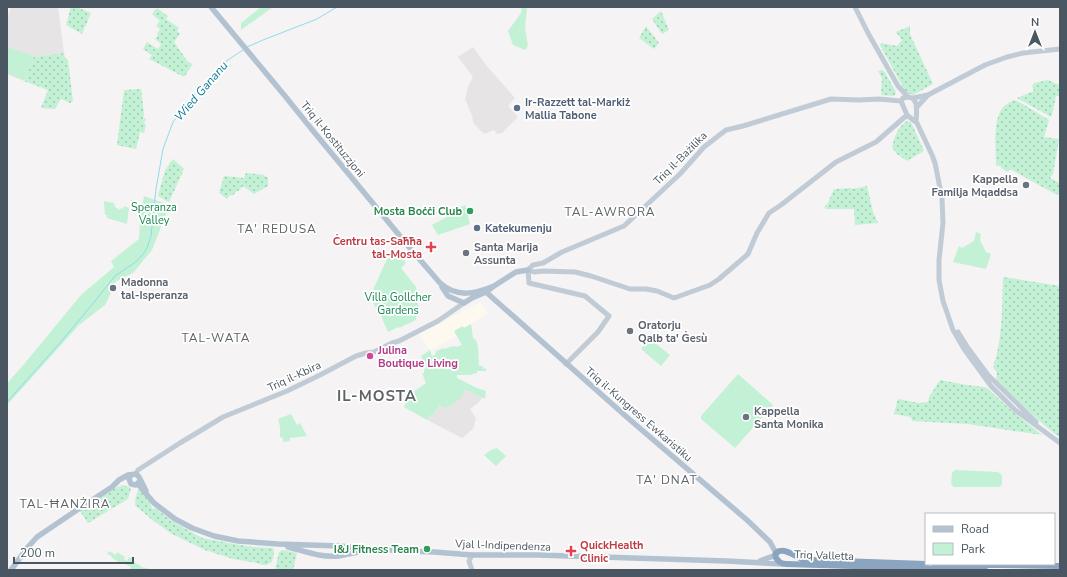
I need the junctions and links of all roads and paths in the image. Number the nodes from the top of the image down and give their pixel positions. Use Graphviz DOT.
graph roads {
  1 [pos="211,7"];
  2 [pos="855,7"];
  3 [pos="1060,50"];
  4 [pos="898,86"];
  5 [pos="928,95"];
  6 [pos="910,98"];
  7 [pos="901,100"];
  8 [pos="917,110"];
  9 [pos="908,116"];
  10 [pos="916,121"];
  11 [pos="537,264"];
  12 [pos="528,270"];
  13 [pos="537,272"];
  14 [pos="440,283"];
  15 [pos="494,286"];
  16 [pos="486,292"];
  17 [pos="463,293"];
  18 [pos="464,303"];
  19 [pos="566,364"];
  20 [pos="1060,443"];
  21 [pos="134,475"];
  22 [pos="139,482"];
  23 [pos="131,483"];
  24 [pos="112,487"];
  25 [pos="278,544"];
  26 [pos="323,546"];
  27 [pos="340,546"];
  28 [pos="368,550"];
  29 [pos="776,554"];
  30 [pos="322,555"];
  31 [pos="472,555"];
  32 [pos="340,556"];
  33 [pos="758,562"];
  34 [pos="782,564"];
  35 [pos="925,564"];
  36 [pos="998,565"];
  37 [pos="1060,566"];
  38 [pos="11,570"];
  39 [pos="472,570"];
  40 [pos="985,570"];
  1 -- 14 [label="main road, Triq il-Kostituzzjoni"];
  2 -- 4 [label="street"];
  3 -- 5 [label="street"];
  4 -- 6 [label="street"];
  4 -- 7 [label="street"];
  5 -- 6 [label="street"];
  5 -- 8 [label="street"];
  6 -- 7 [label="street"];
  6 -- 8 [label="street"];
  7 -- 9 [label="street"];
  7 -- 11 [label="street, Triq il-Bażilika"];
  8 -- 9 [label="street"];
  8 -- 10 [label="street"];
  9 -- 10 [label="street"];
  9 -- 13 [label="street"];
  10 -- 20 [label="street"];
  11 -- 12 [label="street, Triq il-Bażilika"];
  11 -- 13 [label="street"];
  12 -- 13 [label="street"];
  12 -- 15 [label="main road, Triq il-Bażilika"];
  12 -- 19 [label="street"];
  14 -- 17 [label="main road"];
  14 -- 18 [label="main road, Triq il-Kostituzzjoni"];
  15 -- 16 [label="main road"];
  15 -- 17 [label="main road"];
  16 -- 18 [label="main road"];
  16 -- 19 [label="main road, Triq il-Kungress Ewkaristiku"];
  17 -- 18 [label="main road"];
  18 -- 21 [label="street, Triq il-Kbira"];
  19 -- 29 [label="main road, Triq il-Kungress Ewkaristiku"];
  21 -- 22 [label="main road, Vjal l-Indipendenza"];
  21 -- 23 [label="main road"];
  21 -- 24 [label="main road"];
  22 -- 23 [label="main road"];
  22 -- 25 [label="main road, Vjal l-Indipendenza"];
  23 -- 24 [label="main road"];
  24 -- 38 [label="main road"];
  25 -- 26 [label="main road, Vjal l-Indipendenza"];
  25 -- 30 [label="main road, Vjal l-Indipendenza"];
  26 -- 27 [label="main road, Vjal l-Indipendenza"];
  26 -- 30 [label="main road"];
  27 -- 28 [label="main road, Vjal l-Indipendenza"];
  27 -- 32 [label="main road"];
  28 -- 31 [label="main road, Vjal l-Indipendenza"];
  28 -- 32 [label="main road, Vjal l-Indipendenza"];
  29 -- 33 [label="main road, Vjal l-Indipendenza"];
  29 -- 34 [label="highway, Triq Valletta"];
  29 -- 35 [label="highway, Triq Valletta"];
  30 -- 32 [label="main road, Vjal l-Indipendenza"];
  31 -- 33 [label="main road, Vjal l-Indipendenza"];
  31 -- 39 [label="street"];
  33 -- 34 [label="main road, Vjal l-Indipendenza"];
  34 -- 40 [label="highway, Triq Valletta"];
  36 -- 37 [label="highway"];
}
